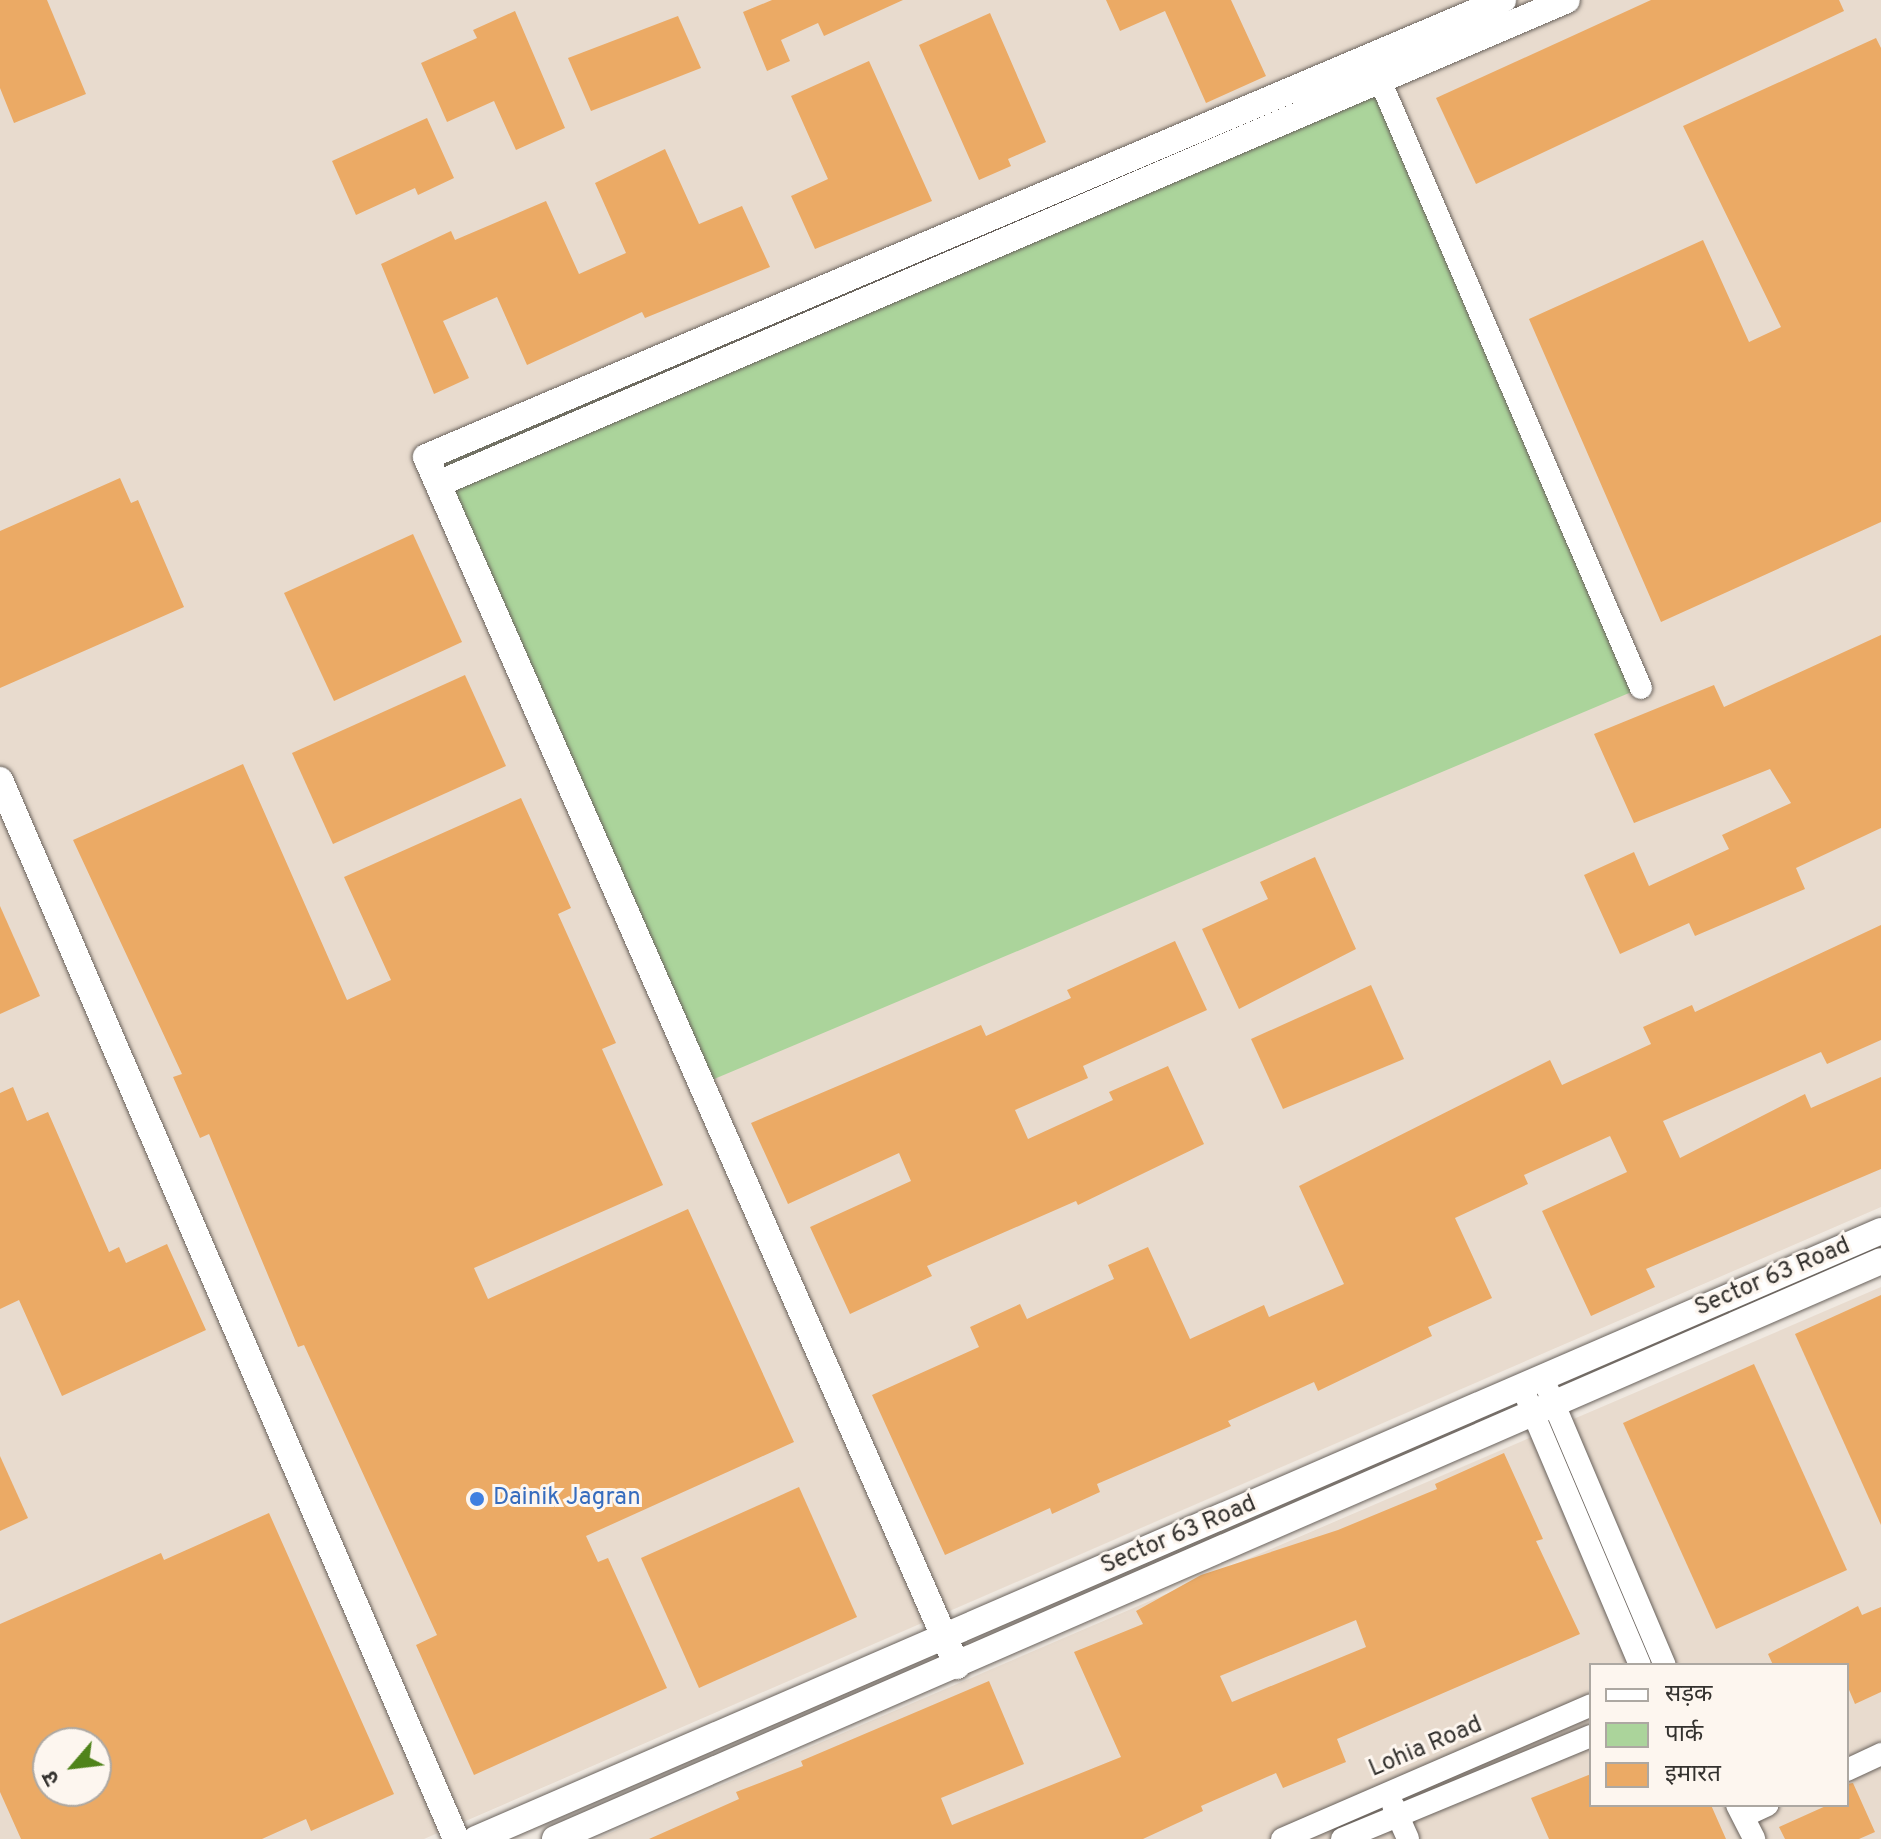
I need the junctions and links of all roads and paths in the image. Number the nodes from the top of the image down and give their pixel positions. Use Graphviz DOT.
graph roads {
  1 [pos="1503,0"];
  2 [pos="1567,0"];
  3 [pos="1375,68"];
  4 [pos="438,484"];
  5 [pos="1641,688"];
  6 [pos="0,780"];
  7 [pos="1881,1231"];
  8 [pos="1881,1261"];
  9 [pos="1532,1382"];
  10 [pos="1544,1408"];
  11 [pos="944,1637"];
  12 [pos="1639,1663"];
  13 [pos="1664,1663"];
  14 [pos="957,1666"];
  15 [pos="1589,1706"];
  16 [pos="1589,1737"];
  17 [pos="1881,1754"];
  18 [pos="1849,1769"];
  19 [pos="1388,1793"];
  20 [pos="1364,1804"];
  21 [pos="1740,1810"];
  22 [pos="1398,1816"];
  23 [pos="1377,1832"];
  24 [pos="456,1839"];
  25 [pos="476,1839"];
  26 [pos="555,1839"];
  27 [pos="1282,1839"];
  28 [pos="1342,1839"];
  29 [pos="1408,1839"];
  30 [pos="1754,1839"];
  1 -- 3 [label="street"];
  2 -- 3 [label="street"];
  3 -- 4 [label="street"];
  3 -- 4 [label="street"];
  3 -- 5 [label="street"];
  4 -- 11 [label="street"];
  6 -- 24 [label="street"];
  7 -- 9 [label="street, Sector 63 Road"];
  8 -- 10 [label="street, Sector 63 Road"];
  9 -- 10 [label="street"];
  9 -- 11 [label="street, Sector 63 Road"];
  10 -- 12 [label="street"];
  10 -- 13 [label="street"];
  10 -- 14 [label="street, Sector 63 Road"];
  11 -- 14 [label="street"];
  11 -- 25 [label="street, Sector 63 Road"];
  14 -- 26 [label="street, Sector 63 Road"];
  15 -- 19 [label="street, Lohia Road"];
  16 -- 22 [label="street"];
  17 -- 18 [label="street"];
  19 -- 20 [label="street, Lohia Road"];
  19 -- 22 [label="street"];
  20 -- 23 [label="street"];
  20 -- 27 [label="street, Lohia Road"];
  21 -- 30 [label="street"];
  22 -- 23 [label="street"];
  22 -- 29 [label="street"];
  23 -- 28 [label="street"];
}
